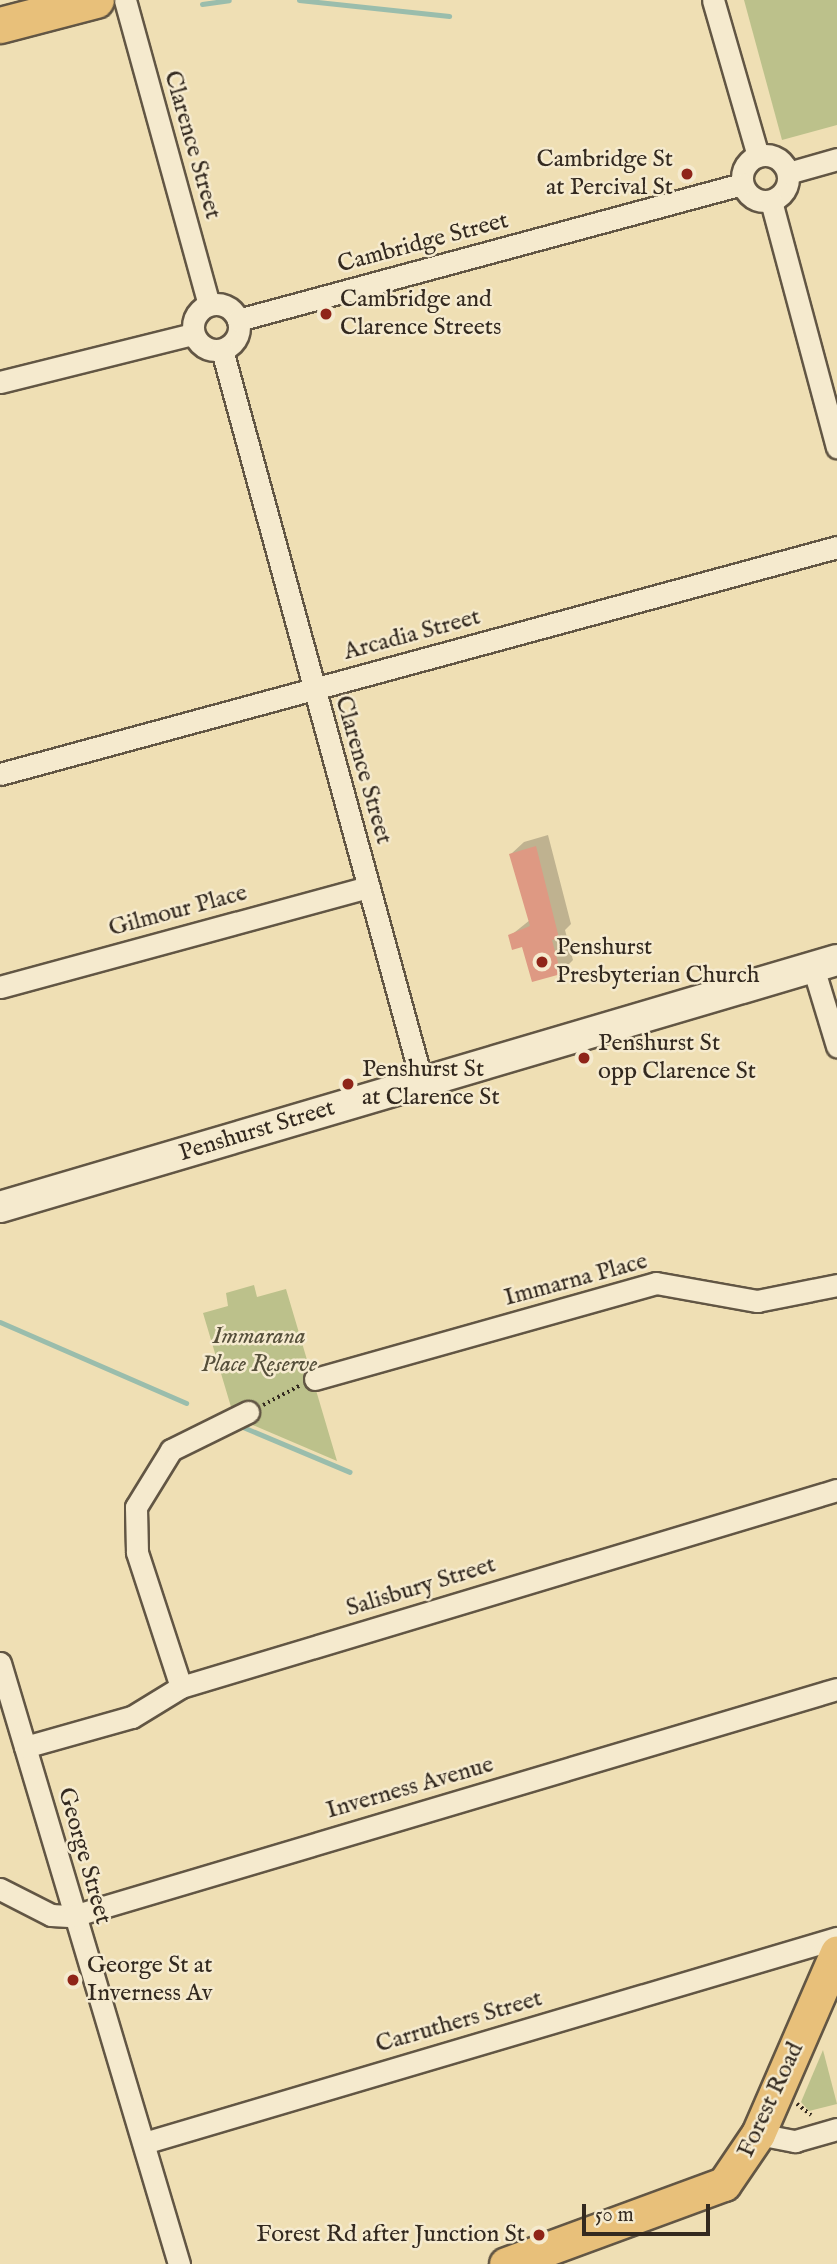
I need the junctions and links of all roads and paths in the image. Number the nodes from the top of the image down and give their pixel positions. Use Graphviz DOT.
graph roads {
  1 [pos="96,0"];
  2 [pos="125,0"];
  3 [pos="713,0"];
  4 [pos="0,25"];
  5 [pos="758,156"];
  6 [pos="837,159"];
  7 [pos="788,173"];
  8 [pos="742,184"];
  9 [pos="771,201"];
  10 [pos="209,304"];
  11 [pos="239,320"];
  12 [pos="194,334"];
  13 [pos="222,349"];
  14 [pos="0,382"];
  15 [pos="837,447"];
  16 [pos="837,547"];
  17 [pos="313,689"];
  18 [pos="0,774"];
  19 [pos="369,887"];
  20 [pos="825,964"];
  21 [pos="0,986"];
  22 [pos="837,1046"];
  23 [pos="422,1082"];
  24 [pos="0,1208"];
  25 [pos="837,1285"];
  26 [pos="314,1379"];
  27 [pos="248,1412"];
  28 [pos="837,1490"];
  29 [pos="0,1663"];
  30 [pos="181,1687"];
  31 [pos="837,1689"];
  32 [pos="25,1747"];
  33 [pos="0,1889"];
  34 [pos="73,1916"];
  35 [pos="837,1938"];
  36 [pos="789,1952"];
  37 [pos="837,1952"];
  38 [pos="824,1983"];
  39 [pos="798,2098"];
  40 [pos="818,2113"];
  41 [pos="837,2129"];
  42 [pos="758,2134"];
  43 [pos="144,2143"];
  44 [pos="179,2264"];
  45 [pos="506,2264"];
  1 -- 4 [label="highway"];
  2 -- 10 [label="street, Clarence Street"];
  3 -- 5 [label="street"];
  5 -- 7 [label="street"];
  5 -- 8 [label="street"];
  6 -- 7 [label="street"];
  7 -- 9 [label="street"];
  8 -- 9 [label="street"];
  8 -- 11 [label="street, Cambridge Street"];
  9 -- 15 [label="street"];
  10 -- 11 [label="street"];
  10 -- 12 [label="street"];
  11 -- 13 [label="street"];
  12 -- 13 [label="street"];
  12 -- 14 [label="street"];
  13 -- 17 [label="street, Clarence Street"];
  16 -- 17 [label="street, Arcadia Street"];
  17 -- 18 [label="street, Arcadia Street"];
  17 -- 19 [label="street, Clarence Street"];
  19 -- 21 [label="street, Gilmour Place"];
  19 -- 23 [label="street, Clarence Street"];
  20 -- 22 [label="street"];
  20 -- 23 [label="main road, Penshurst Street"];
  23 -- 24 [label="main road, Penshurst Street"];
  25 -- 26 [label="street, Immarna Place"];
  26 -- 27 [label="path"];
  27 -- 30 [label="street"];
  28 -- 30 [label="street, Salisbury Street"];
  29 -- 32 [label="street, George Street"];
  30 -- 32 [label="street, Salisbury Street"];
  31 -- 34 [label="street, Inverness Avenue"];
  32 -- 34 [label="street, George Street"];
  33 -- 34 [label="street, Inverness Avenue"];
  34 -- 43 [label="street, George Street"];
  35 -- 36 [label="street, Carruthers Street"];
  36 -- 38 [label="street"];
  36 -- 43 [label="street, Carruthers Street"];
  37 -- 38 [label="main road, Forest Road"];
  38 -- 42 [label="main road, Forest Road"];
  39 -- 40 [label="path"];
  41 -- 42 [label="street"];
  42 -- 45 [label="main road, Forest Road"];
  43 -- 44 [label="street, George Street"];
}
